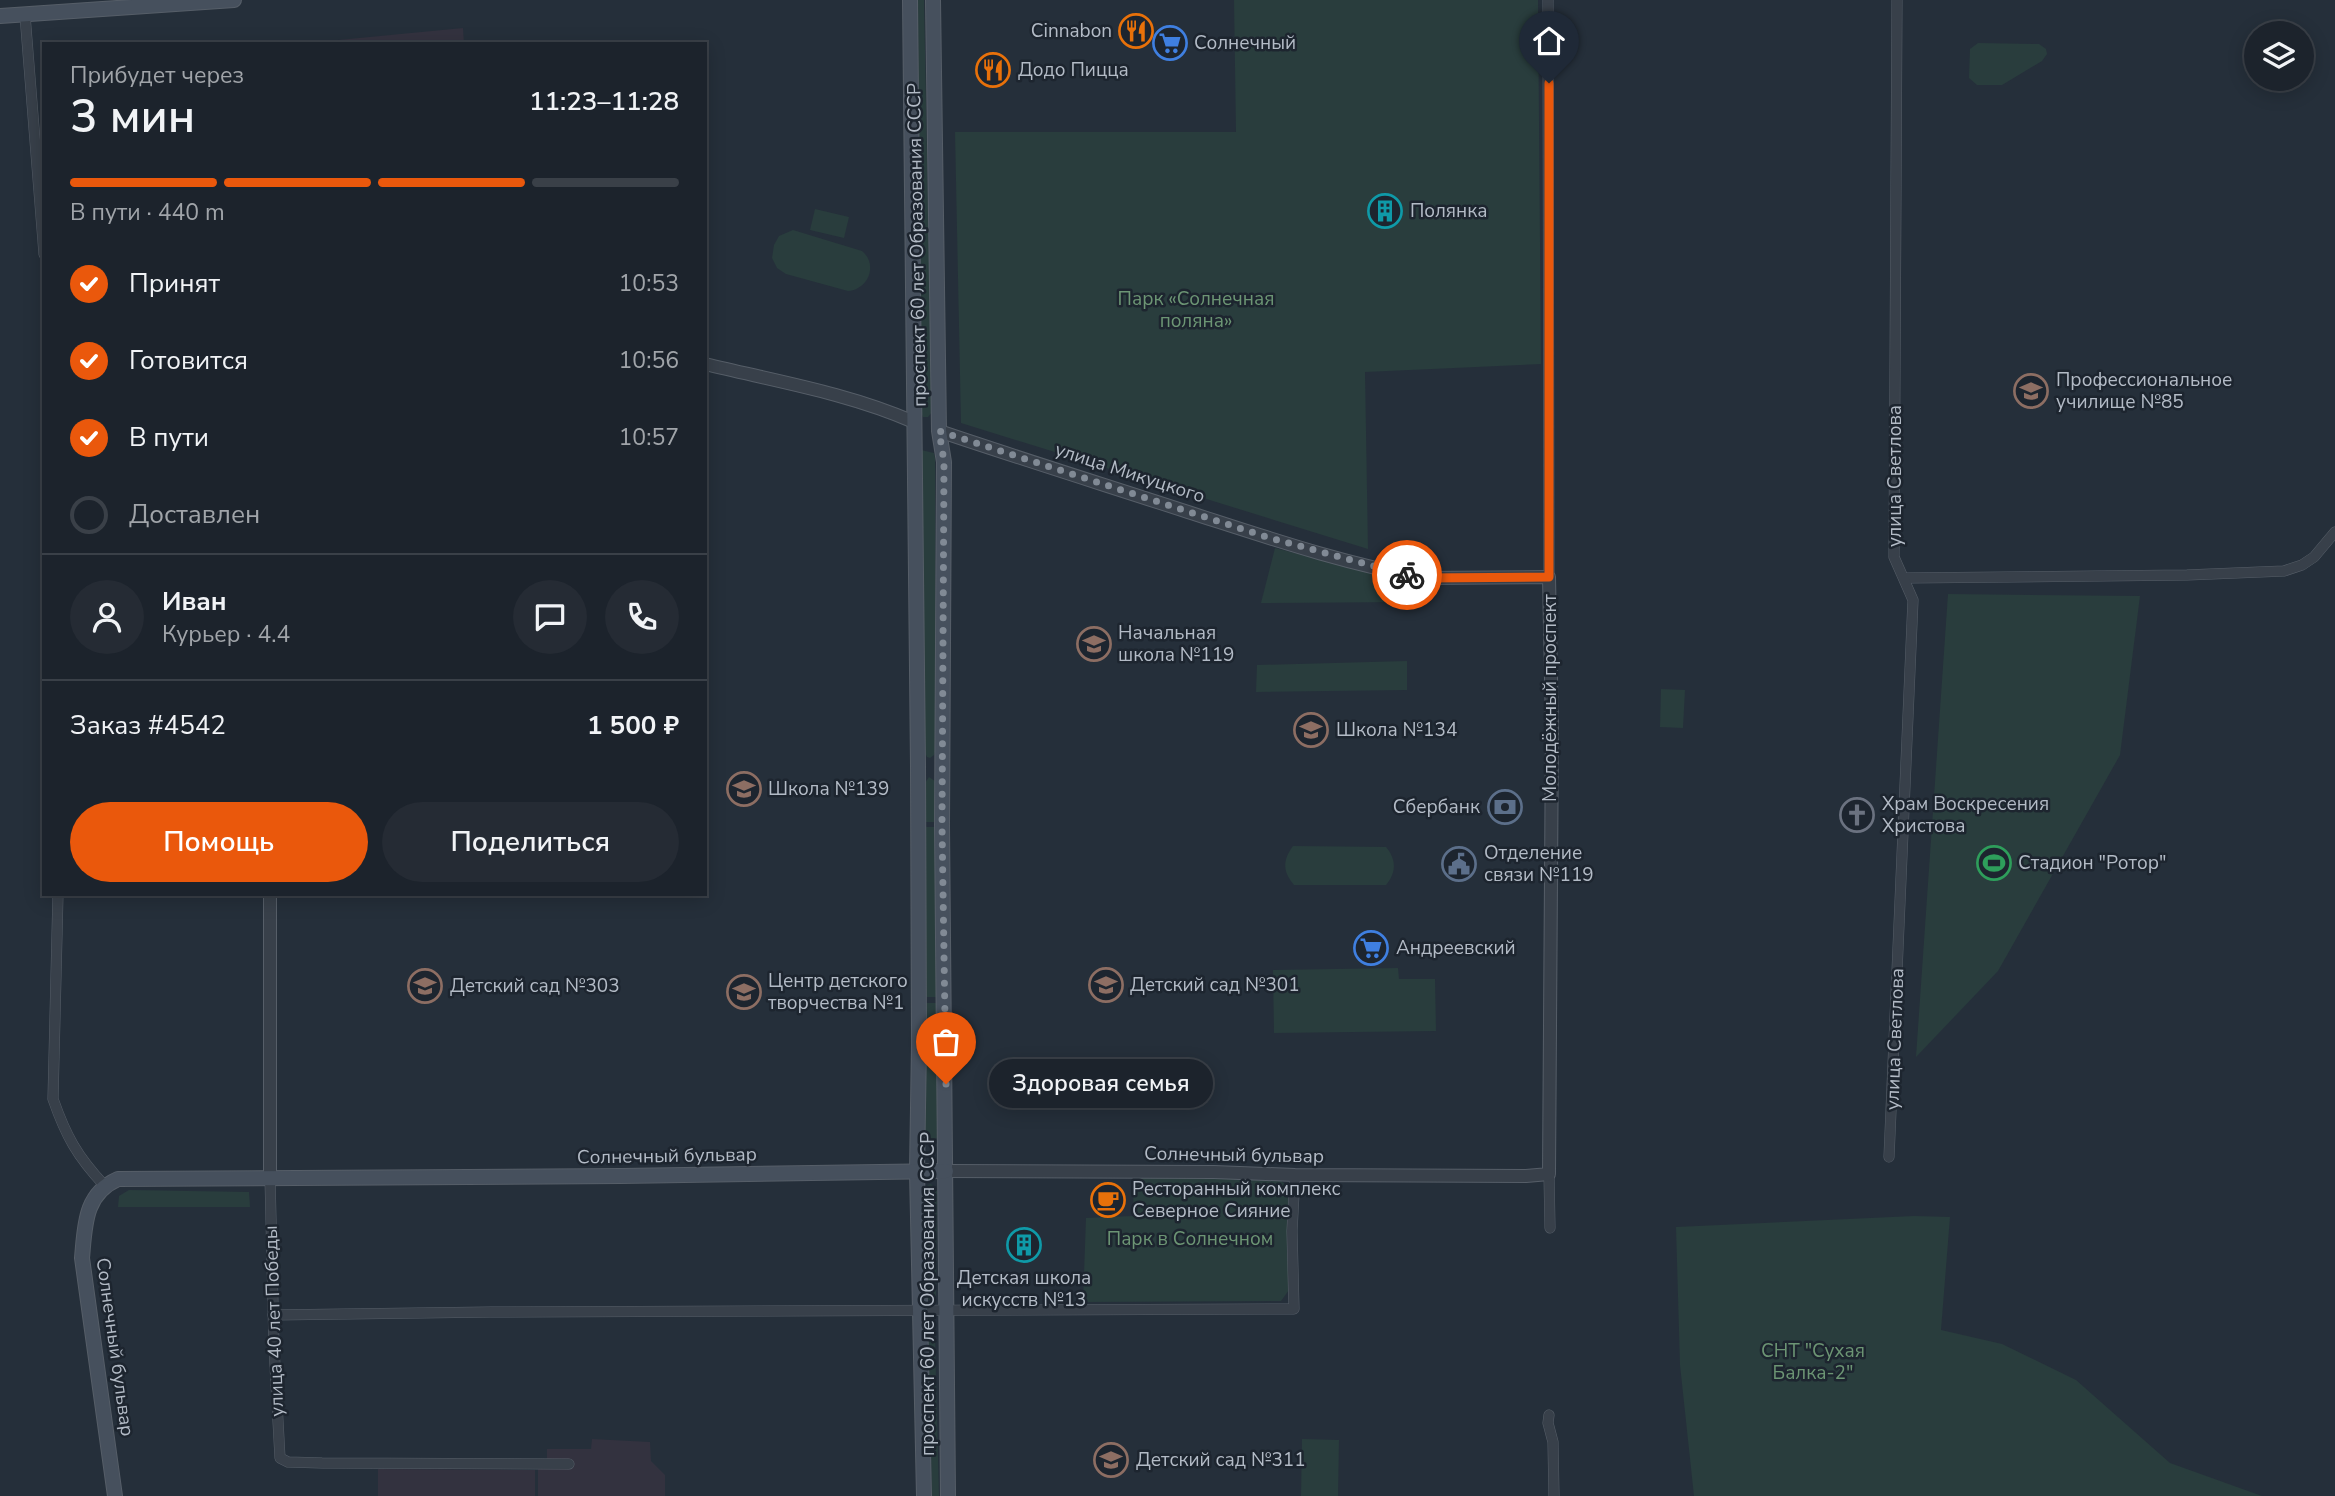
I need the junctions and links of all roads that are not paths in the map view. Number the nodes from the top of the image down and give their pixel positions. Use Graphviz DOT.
graph roads {
  1 [pos="234,0"];
  2 [pos="910,0"];
  3 [pos="933,0"];
  4 [pos="1548,0"];
  5 [pos="1897,0"];
  6 [pos="25,15"];
  7 [pos="0,16"];
  8 [pos="42,229"];
  9 [pos="707,364"];
  10 [pos="914,422"];
  11 [pos="939,431"];
  12 [pos="2335,532"];
  13 [pos="1549,577"];
  14 [pos="1905,578"];
  15 [pos="918,766"];
  16 [pos="942,766"];
  17 [pos="58,896"];
  18 [pos="270,896"];
  19 [pos="1889,1157"];
  20 [pos="917,1171"];
  21 [pos="946,1171"];
  22 [pos="1549,1174"];
  23 [pos="1295,1175"];
  24 [pos="270,1177"];
  25 [pos="104,1185"];
  26 [pos="1550,1228"];
  27 [pos="945,1310"];
  28 [pos="919,1311"];
  29 [pos="273,1315"];
  30 [pos="1549,1415"];
  31 [pos="569,1464"];
  32 [pos="115,1496"];
  33 [pos="923,1496"];
  34 [pos="948,1496"];
  35 [pos="1554,1496"];
  1 -- 6 [label="main road"];
  2 -- 10 [label="main road, проспект 60 лет Образования СССР"];
  3 -- 11 [label="main road, проспект 60 лет Образования СССР"];
  4 -- 13 [label="street, Молодёжный проспект"];
  5 -- 14 [label="street, улица Светлова"];
  6 -- 7 [label="main road"];
  6 -- 8 [label="street"];
  9 -- 10 [label="street, улица Микуцкого"];
  10 -- 11 [label="main road, улица Микуцкого"];
  10 -- 15 [label="main road, проспект 60 лет Образования СССР"];
  11 -- 13 [label="street, улица Микуцкого"];
  11 -- 16 [label="main road, проспект 60 лет Образования СССР"];
  12 -- 14 [label="street"];
  13 -- 22 [label="street, Молодёжный проспект"];
  14 -- 19 [label="street, улица Светлова"];
  15 -- 16 [label="main road"];
  15 -- 20 [label="main road, проспект 60 лет Образования СССР"];
  16 -- 21 [label="main road, проспект 60 лет Образования СССР"];
  17 -- 25 [label="street"];
  18 -- 24 [label="street, улица 40 лет Победы"];
  20 -- 21 [label="main road, Солнечный бульвар"];
  20 -- 24 [label="main road, Солнечный бульвар"];
  20 -- 28 [label="main road, проспект 60 лет Образования СССР"];
  21 -- 23 [label="street, Солнечный бульвар"];
  21 -- 27 [label="main road, проспект 60 лет Образования СССР"];
  22 -- 23 [label="street, Солнечный бульвар"];
  22 -- 26 [label="street, Молодёжный проспект"];
  23 -- 27 [label="street"];
  24 -- 25 [label="main road, Солнечный бульвар"];
  24 -- 29 [label="street, улица 40 лет Победы"];
  25 -- 32 [label="main road, Солнечный бульвар"];
  27 -- 28 [label="street"];
  27 -- 34 [label="main road, проспект 60 лет Образования СССР"];
  28 -- 29 [label="street"];
  28 -- 33 [label="main road, проспект 60 лет Образования СССР"];
  29 -- 31 [label="street, улица 40 лет Победы"];
  30 -- 35 [label="street"];
}
